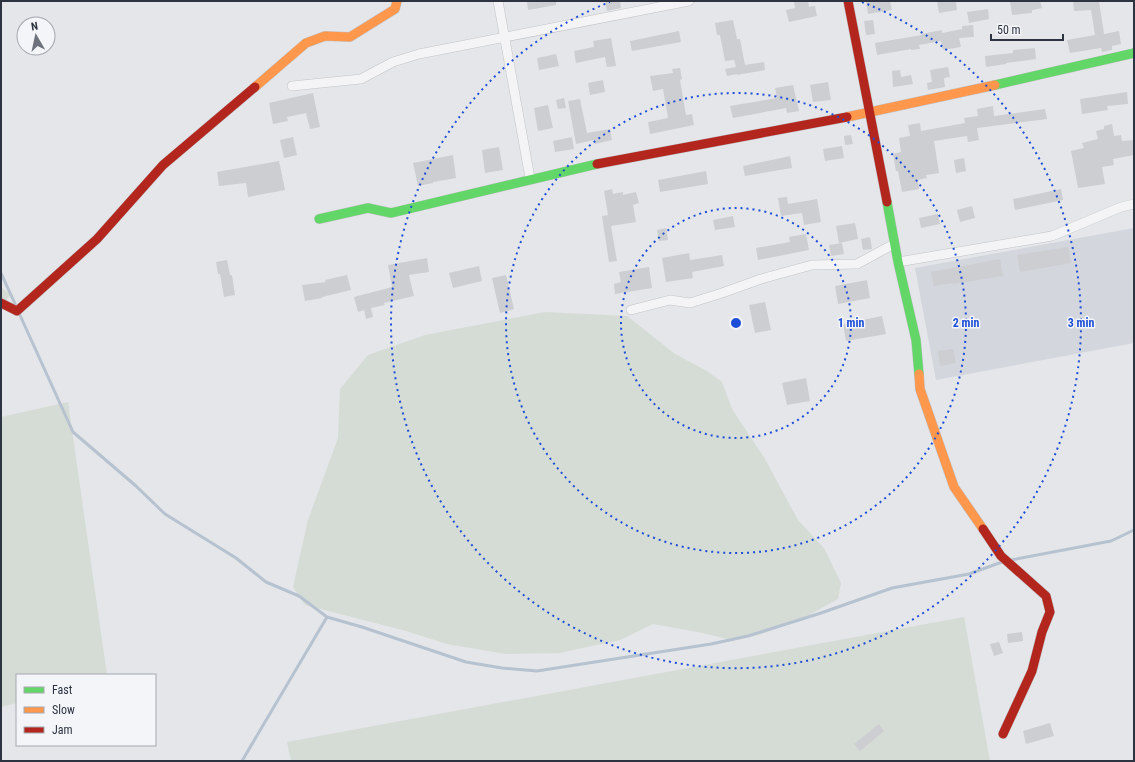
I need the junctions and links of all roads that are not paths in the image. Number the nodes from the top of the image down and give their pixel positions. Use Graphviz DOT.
graph roads {
  1 [pos="397,1"];
  2 [pos="498,1"];
  3 [pos="689,1"];
  4 [pos="848,1"];
  5 [pos="504,37"];
  6 [pos="1134,53"];
  7 [pos="292,86"];
  8 [pos="870,113"];
  9 [pos="530,178"];
  10 [pos="1134,204"];
  11 [pos="319,219"];
  12 [pos="894,244"];
  13 [pos="898,262"];
  14 [pos="1,303"];
  15 [pos="632,310"];
  16 [pos="1003,734"];
  1 -- 14 [label="street"];
  2 -- 5 [label="street"];
  3 -- 5 [label="street"];
  4 -- 8 [label="street"];
  5 -- 7 [label="street"];
  5 -- 9 [label="street"];
  6 -- 8 [label="street"];
  8 -- 9 [label="street"];
  8 -- 12 [label="street"];
  9 -- 11 [label="street"];
  10 -- 13 [label="street"];
  12 -- 13 [label="street"];
  12 -- 15 [label="street"];
  13 -- 16 [label="street"];
}
